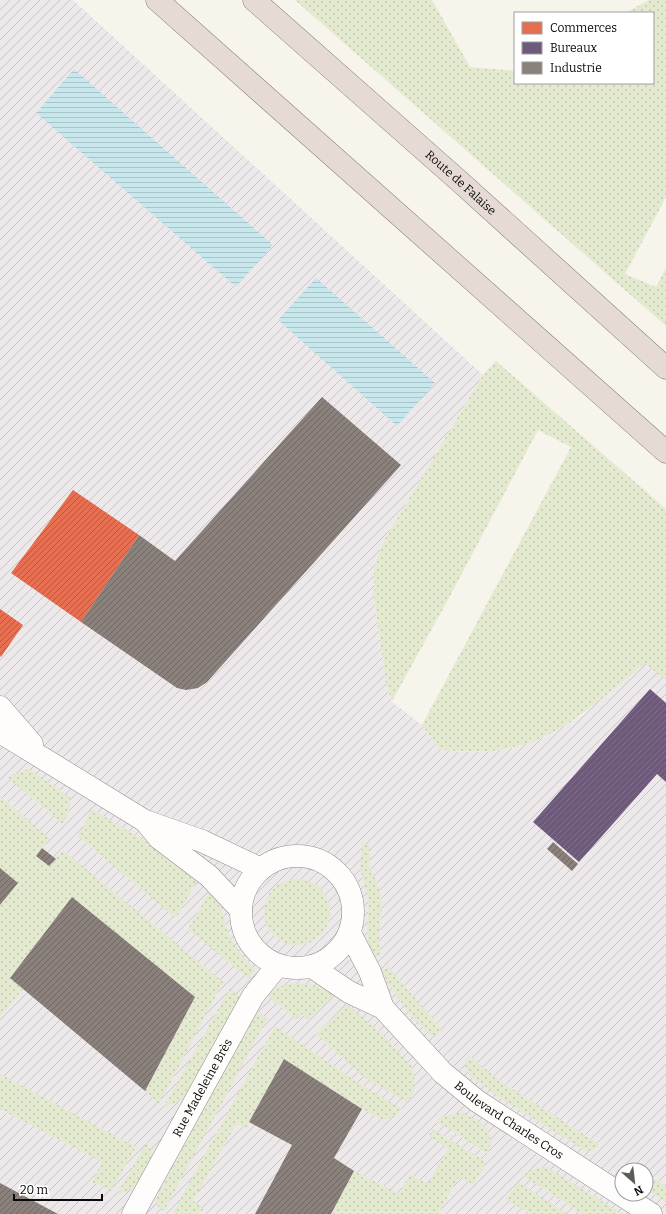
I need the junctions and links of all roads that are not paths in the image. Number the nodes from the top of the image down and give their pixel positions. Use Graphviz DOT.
graph roads {
  1 [pos="158,0"];
  2 [pos="254,0"];
  3 [pos="666,368"];
  4 [pos="666,452"];
  5 [pos="0,707"];
  6 [pos="0,732"];
  7 [pos="44,759"];
  8 [pos="145,821"];
  9 [pos="261,869"];
  10 [pos="241,910"];
  11 [pos="350,933"];
  12 [pos="278,965"];
  13 [pos="312,967"];
  14 [pos="383,1008"];
  15 [pos="133,1214"];
  16 [pos="651,1214"];
  1 -- 4 [label="highway"];
  2 -- 3 [label="highway, Route de Falaise"];
  5 -- 7 [label="street"];
  6 -- 7 [label="street"];
  7 -- 8 [label="street"];
  8 -- 9 [label="street"];
  8 -- 10 [label="street"];
  9 -- 10 [label="street"];
  9 -- 11 [label="street"];
  10 -- 12 [label="street"];
  11 -- 13 [label="street"];
  11 -- 14 [label="street, Boulevard Charles Cros"];
  12 -- 13 [label="street"];
  12 -- 15 [label="street, Rue Madeleine Brès"];
  13 -- 14 [label="street, Boulevard Charles Cros"];
  14 -- 16 [label="street, Boulevard Charles Cros"];
}
